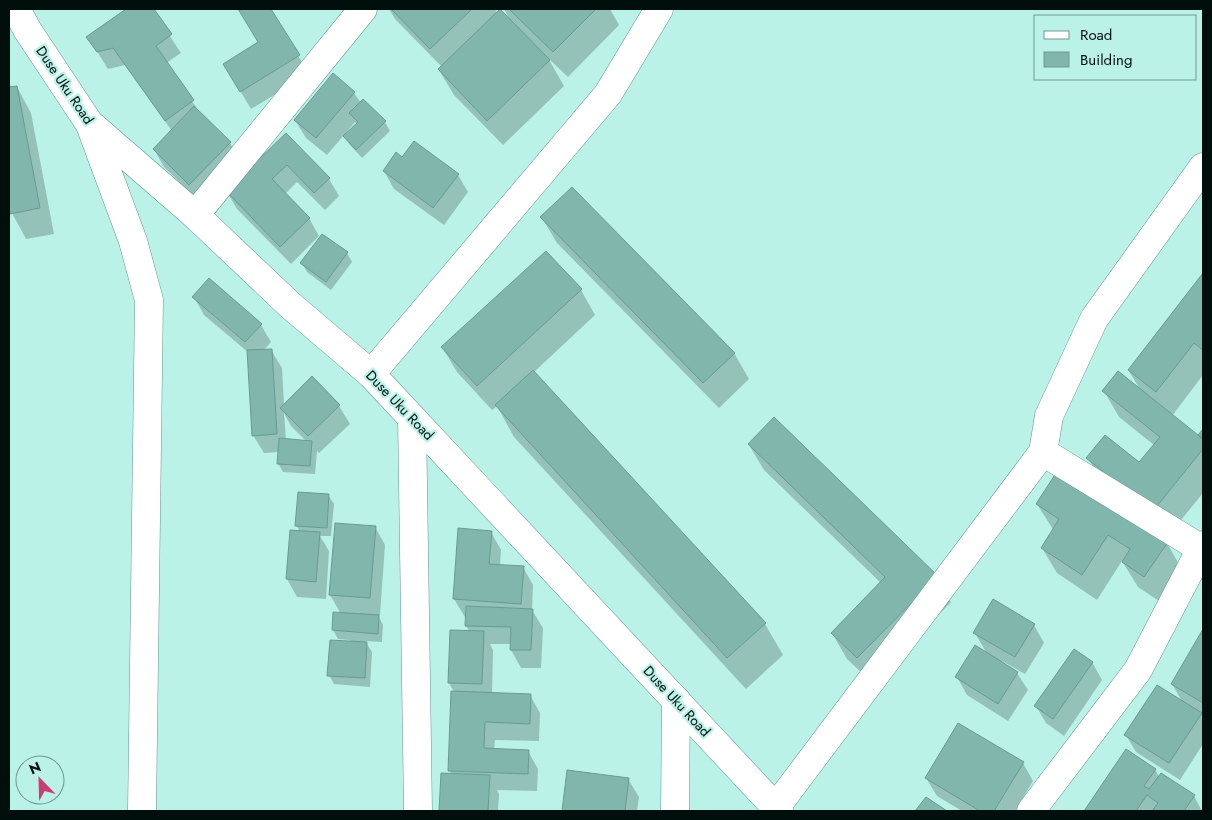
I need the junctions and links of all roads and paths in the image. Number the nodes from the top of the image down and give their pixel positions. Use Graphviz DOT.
graph roads {
  1 [pos="16,9"];
  2 [pos="363,9"];
  3 [pos="659,9"];
  4 [pos="89,123"];
  5 [pos="1203,167"];
  6 [pos="195,216"];
  7 [pos="371,374"];
  8 [pos="412,418"];
  9 [pos="1043,452"];
  10 [pos="1202,546"];
  11 [pos="676,700"];
  12 [pos="778,809"];
  13 [pos="142,811"];
  14 [pos="418,811"];
  15 [pos="675,811"];
  16 [pos="1031,811"];
  1 -- 4 [label="street, Duse Uku Road"];
  2 -- 6 [label="street"];
  3 -- 7 [label="street"];
  4 -- 6 [label="street, Duse Uku Road"];
  4 -- 13 [label="street"];
  5 -- 9 [label="street"];
  6 -- 7 [label="street, Duse Uku Road"];
  7 -- 8 [label="street, Duse Uku Road"];
  8 -- 11 [label="street, Duse Uku Road"];
  8 -- 14 [label="street"];
  9 -- 10 [label="street"];
  9 -- 12 [label="street"];
  10 -- 16 [label="street"];
  11 -- 12 [label="street, Duse Uku Road"];
  11 -- 15 [label="street"];
}
